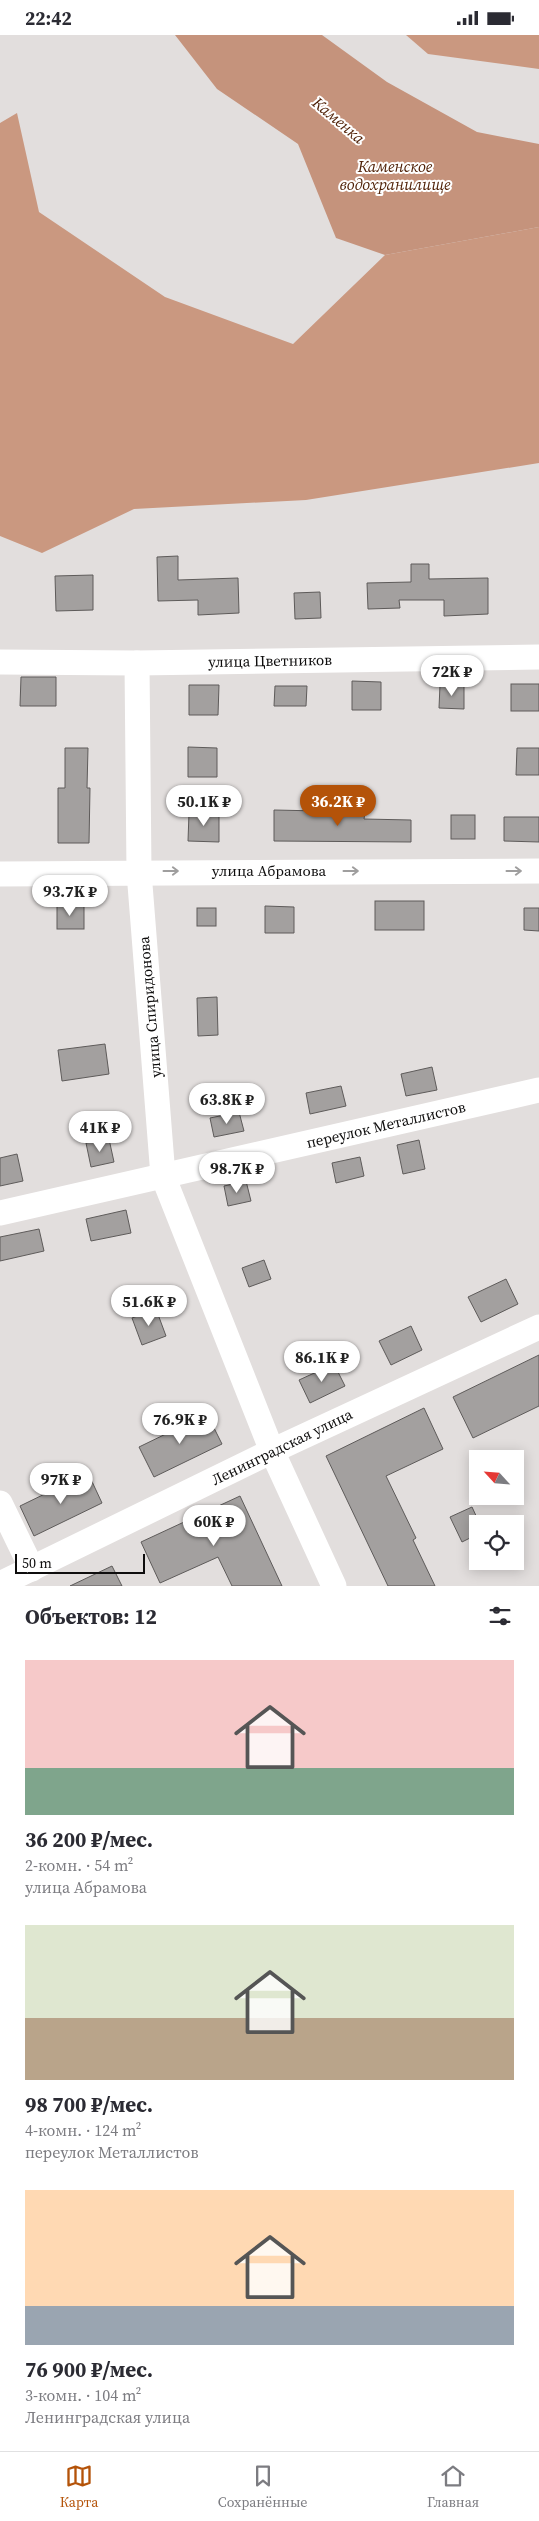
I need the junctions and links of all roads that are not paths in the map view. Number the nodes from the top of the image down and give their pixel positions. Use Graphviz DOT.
graph roads {
  1 [pos="539,657"];
  2 [pos="0,662"];
  3 [pos="137,663"];
  4 [pos="139,871"];
  5 [pos="539,871"];
  6 [pos="0,874"];
  7 [pos="539,1090"];
  8 [pos="163,1176"];
  9 [pos="0,1213"];
  10 [pos="539,1327"];
  11 [pos="272,1451"];
  12 [pos="0,1503"];
  13 [pos="32,1569"];
  14 [pos="0,1584"];
  15 [pos="334,1586"];
  1 -- 3 [label="street, улица Цветников"];
  2 -- 3 [label="street, улица Цветников"];
  3 -- 4 [label="street, улица Спиридонова"];
  4 -- 5 [label="street, улица Абрамова, one-way"];
  4 -- 6 [label="street, улица Абрамова"];
  4 -- 8 [label="street, улица Спиридонова"];
  7 -- 8 [label="street, переулок Металлистов"];
  8 -- 9 [label="street, переулок Металлистов"];
  8 -- 11 [label="street, улица Спиридонова"];
  10 -- 11 [label="street, Ленинградская улица"];
  11 -- 13 [label="street, Ленинградская улица"];
  11 -- 15 [label="street, улица Спиридонова"];
  12 -- 13 [label="street"];
  13 -- 14 [label="street, Ленинградская улица"];
}
